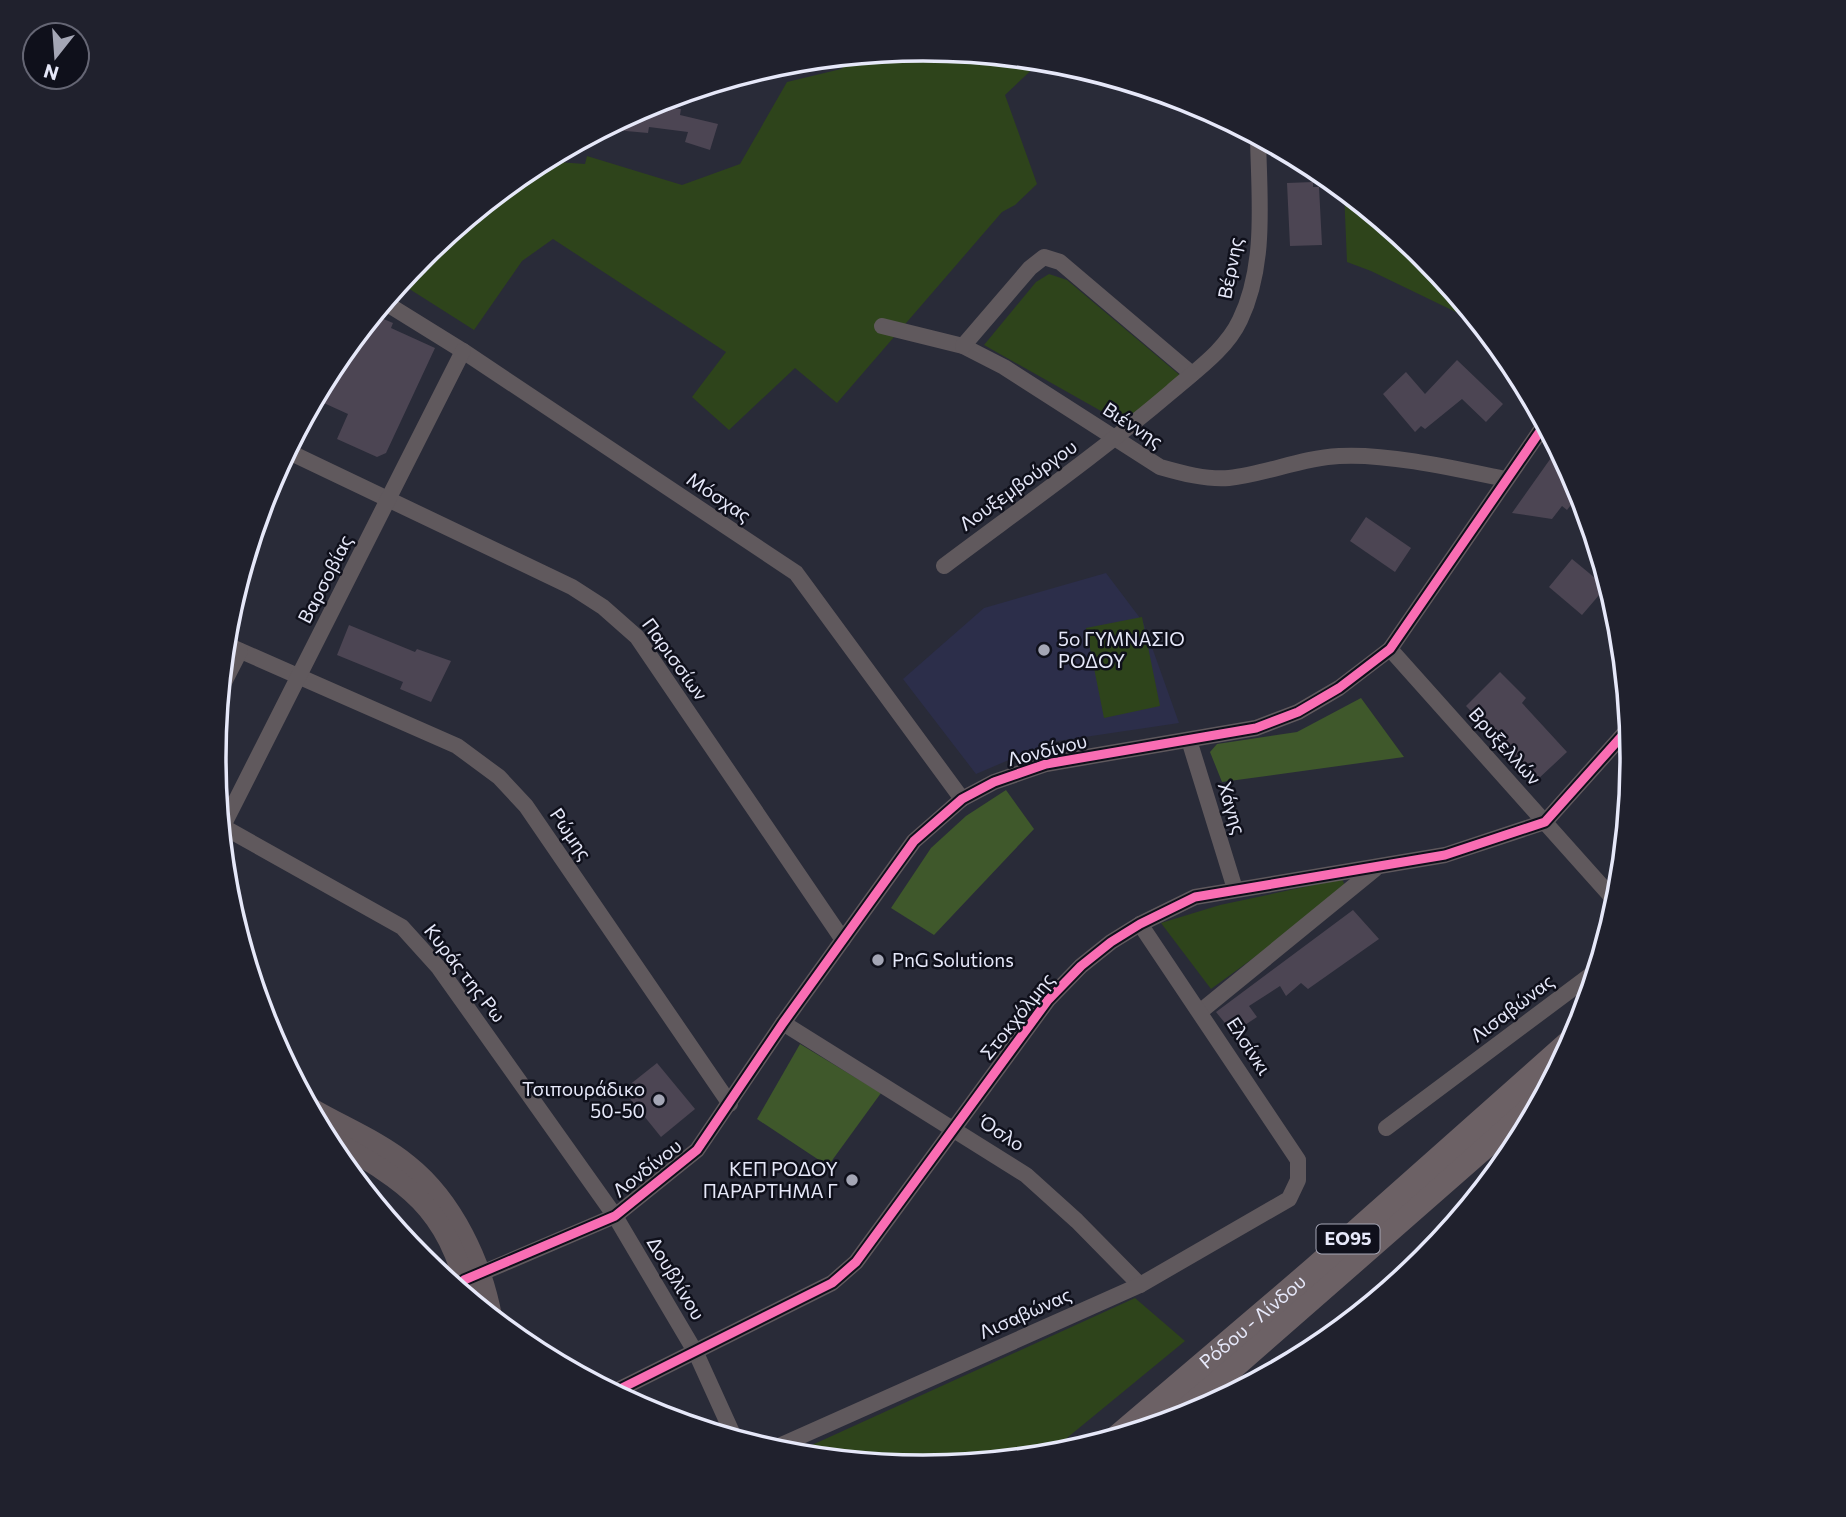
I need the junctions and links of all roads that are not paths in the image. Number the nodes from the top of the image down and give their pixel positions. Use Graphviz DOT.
graph roads {
  1 [pos="1258,147"];
  2 [pos="392,307"];
  3 [pos="882,326"];
  4 [pos="963,346"];
  5 [pos="463,351"];
  6 [pos="1192,374"];
  7 [pos="1539,432"];
  8 [pos="1117,438"];
  9 [pos="296,455"];
  10 [pos="1504,479"];
  11 [pos="389,498"];
  12 [pos="944,566"];
  13 [pos="235,649"];
  14 [pos="1390,649"];
  15 [pos="240,651"];
  16 [pos="232,666"];
  17 [pos="298,677"];
  18 [pos="1620,739"];
  19 [pos="1189,740"];
  20 [pos="962,799"];
  21 [pos="228,814"];
  22 [pos="1545,822"];
  23 [pos="230,830"];
  24 [pos="1375,869"];
  25 [pos="1235,889"];
  26 [pos="1607,892"];
  27 [pos="1140,923"];
  28 [pos="843,940"];
  29 [pos="1584,980"];
  30 [pos="1201,1011"];
  31 [pos="783,1023"];
  32 [pos="1553,1057"];
  33 [pos="730,1104"];
  34 [pos="1522,1116"];
  35 [pos="325,1117"];
  36 [pos="953,1126"];
  37 [pos="1386,1128"];
  38 [pos="343,1146"];
  39 [pos="1289,1199"];
  40 [pos="615,1216"];
  41 [pos="471,1284"];
  42 [pos="1140,1284"];
  43 [pos="696,1353"];
  44 [pos="623,1388"];
  45 [pos="1196,1400"];
  46 [pos="1133,1423"];
  47 [pos="730,1428"];
  48 [pos="788,1442"];
  1 -- 6 [label="street, Βέρνης"];
  2 -- 5 [label="street, Μόσχας"];
  3 -- 4 [label="street, Βιέννης"];
  4 -- 6 [label="street"];
  4 -- 8 [label="street, Βιέννης"];
  5 -- 11 [label="street, Βαρσοβίας"];
  5 -- 20 [label="street, Μόσχας"];
  6 -- 8 [label="street, Βέρνης"];
  7 -- 10 [label="street, Λονδίνου"];
  8 -- 10 [label="street, Βιέννης"];
  8 -- 12 [label="street, Λουξεμβούργου"];
  9 -- 11 [label="street, Παρισσίων"];
  10 -- 14 [label="street, Λονδίνου"];
  11 -- 17 [label="street, Βαρσοβίας"];
  11 -- 28 [label="street, Παρισσίων"];
  13 -- 15 [label="street, Ρώμης"];
  14 -- 19 [label="street, Λονδίνου"];
  14 -- 22 [label="street, Βρυξελλών"];
  15 -- 16 [label="street"];
  15 -- 17 [label="street, Ρώμης"];
  17 -- 21 [label="street, Βαρσοβίας"];
  17 -- 33 [label="street, Ρώμης"];
  18 -- 22 [label="street, Στοκχόλμης"];
  19 -- 20 [label="street, Λονδίνου"];
  19 -- 25 [label="street, Χάγης"];
  20 -- 28 [label="street, Λονδίνου"];
  22 -- 24 [label="street, Στοκχόλμης"];
  22 -- 26 [label="street, Βρυξελλών"];
  23 -- 40 [label="street, Κυράς της Ρω"];
  24 -- 25 [label="street, Στοκχόλμης"];
  24 -- 30 [label="street"];
  25 -- 27 [label="street, Στοκχόλμης"];
  27 -- 30 [label="street, Ελσίνκι"];
  27 -- 36 [label="street, Στοκχόλμης"];
  28 -- 31 [label="street, Λονδίνου"];
  29 -- 37 [label="street, Λισαβώνας"];
  30 -- 39 [label="street, Ελσίνκι"];
  31 -- 33 [label="street, Λονδίνου"];
  31 -- 36 [label="street, Όσλο"];
  32 -- 46 [label="main road, Ρόδου - Λίνδου / ΕΟ95"];
  33 -- 40 [label="street, Λονδίνου"];
  34 -- 45 [label="main road, Ρόδου - Λίνδου / ΕΟ95"];
  35 -- 41 [label="main road"];
  36 -- 42 [label="street, Όσλο"];
  36 -- 43 [label="street, Στοκχόλμης"];
  38 -- 41 [label="main road"];
  39 -- 42 [label="street, Λισαβώνας"];
  40 -- 41 [label="street, Λονδίνου"];
  40 -- 43 [label="street, Δουβλίνου"];
  42 -- 48 [label="street, Λισαβώνας"];
  43 -- 44 [label="street, Στοκχόλμης"];
  43 -- 47 [label="street, Δουβλίνου"];
}
